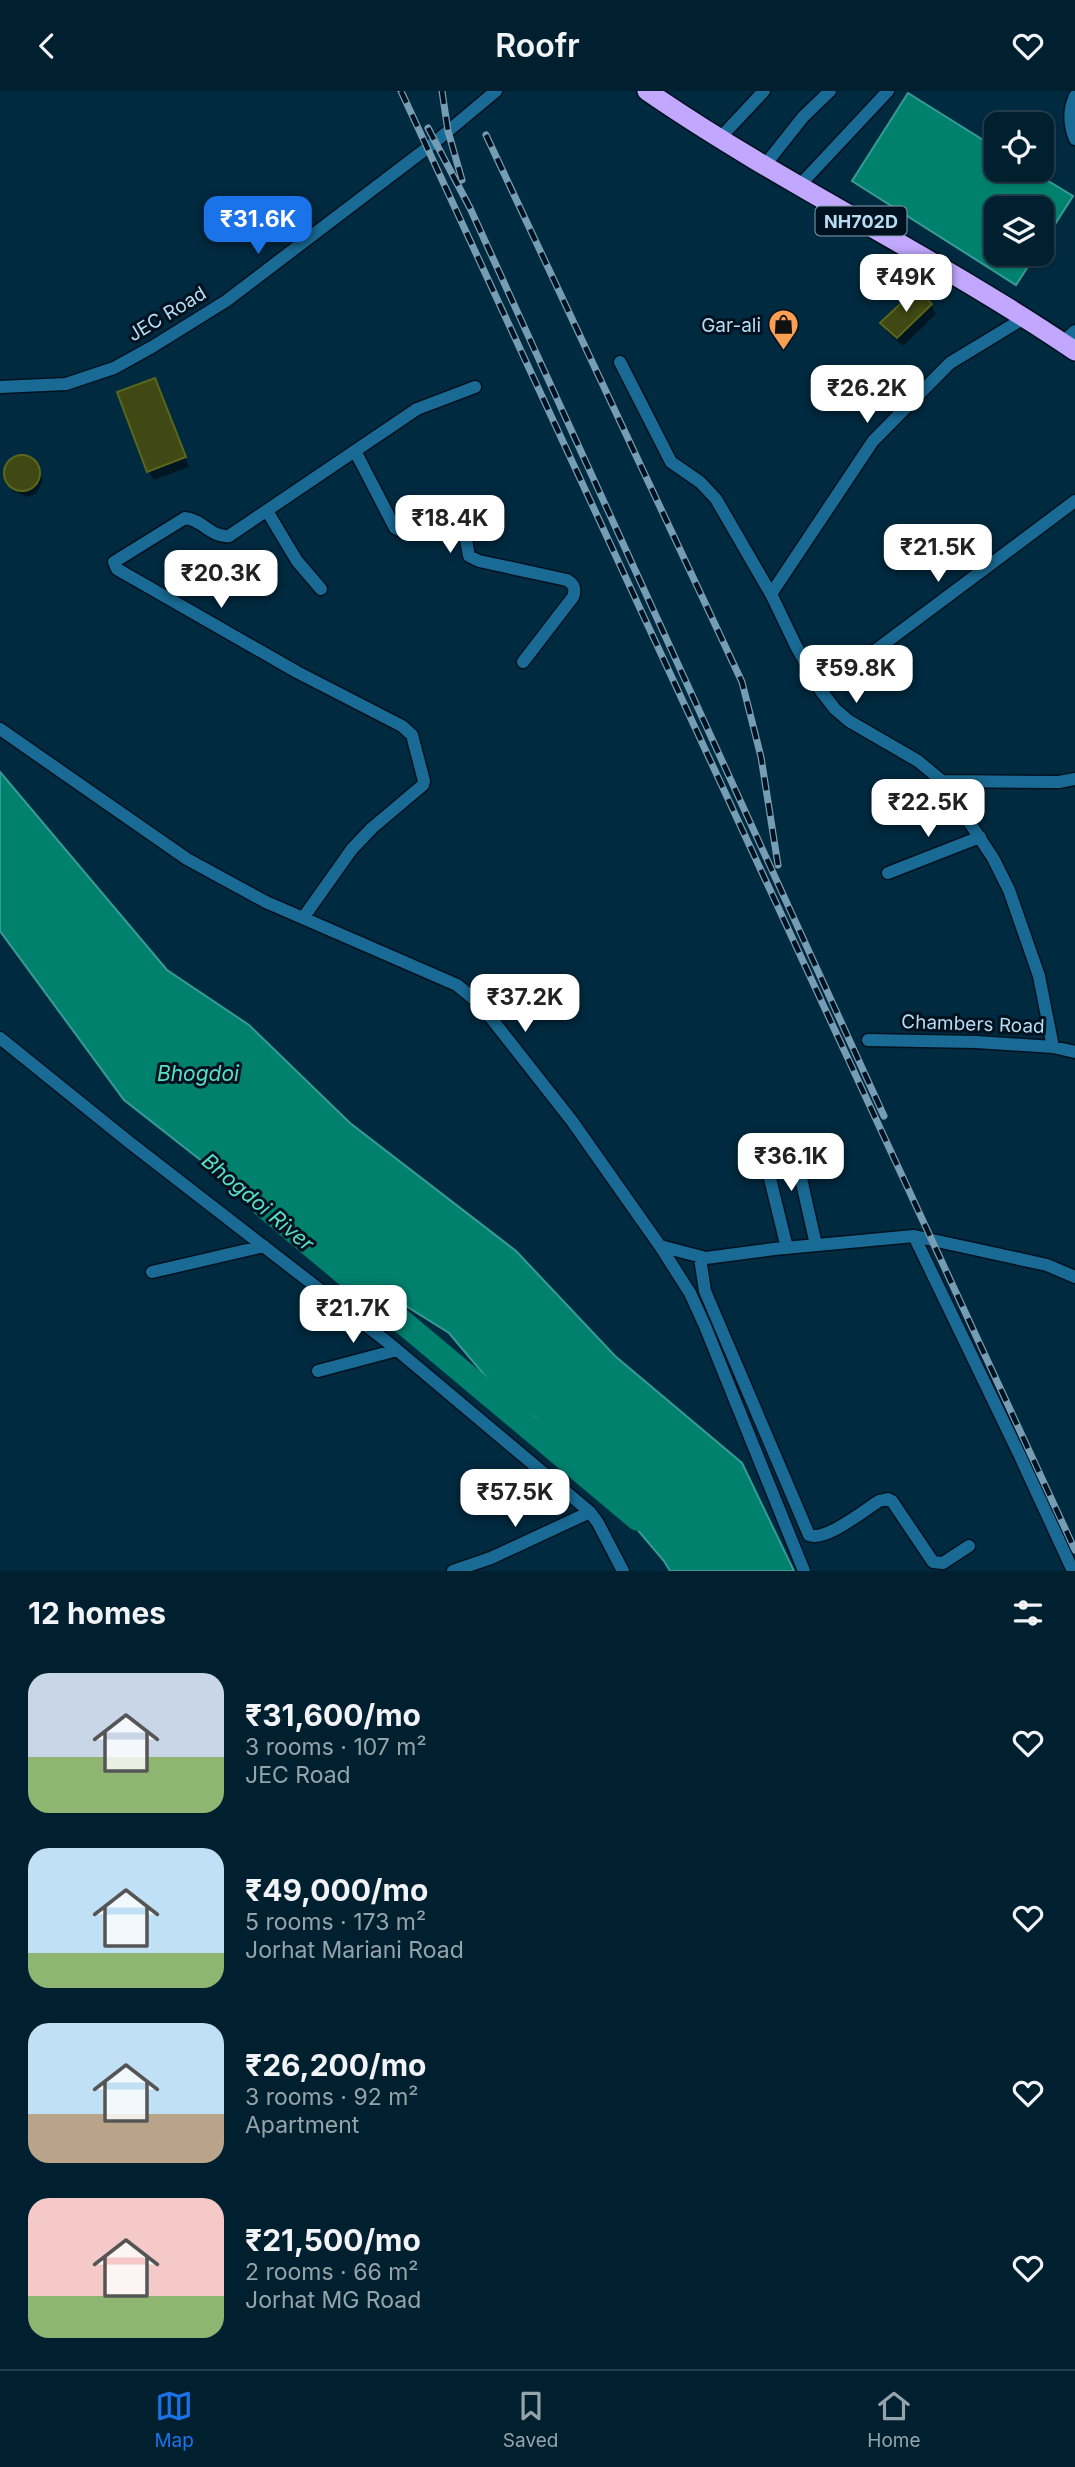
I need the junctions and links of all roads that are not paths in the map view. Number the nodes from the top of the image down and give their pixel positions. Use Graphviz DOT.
graph roads {
  1 [pos="496,91"];
  2 [pos="648,91"];
  3 [pos="764,91"];
  4 [pos="830,91"];
  5 [pos="888,91"];
  6 [pos="1075,96"];
  7 [pos="720,138"];
  8 [pos="1075,139"];
  9 [pos="765,165"];
  10 [pos="799,186"];
  11 [pos="1024,318"];
  12 [pos="1071,342"];
  13 [pos="620,362"];
  14 [pos="0,387"];
  15 [pos="475,387"];
  16 [pos="355,451"];
  17 [pos="1075,502"];
  18 [pos="267,511"];
  19 [pos="321,589"];
  20 [pos="771,594"];
  21 [pos="523,662"];
  22 [pos="821,691"];
  23 [pos="0,729"];
  24 [pos="1075,779"];
  25 [pos="942,781"];
  26 [pos="980,837"];
  27 [pos="888,873"];
  28 [pos="303,918"];
  29 [pos="0,1038"];
  30 [pos="868,1040"];
  31 [pos="1053,1047"];
  32 [pos="1075,1052"];
  33 [pos="793,1143"];
  34 [pos="762,1146"];
  35 [pos="914,1235"];
  36 [pos="816,1245"];
  37 [pos="264,1246"];
  38 [pos="660,1246"];
  39 [pos="787,1248"];
  40 [pos="700,1258"];
  41 [pos="152,1272"];
  42 [pos="1075,1277"];
  43 [pos="397,1350"];
  44 [pos="318,1371"];
  45 [pos="590,1512"];
  46 [pos="970,1546"];
  47 [pos="453,1571"];
  48 [pos="623,1571"];
  49 [pos="804,1571"];
  50 [pos="1073,1571"];
  1 -- 14 [label="street, JEC Road"];
  2 -- 7 [label="highway, NH702D"];
  3 -- 7 [label="street"];
  4 -- 9 [label="street"];
  5 -- 10 [label="street"];
  6 -- 8 [label="street"];
  7 -- 9 [label="highway, NH702D"];
  9 -- 10 [label="highway, NH702D"];
  10 -- 11 [label="highway, NH702D"];
  11 -- 12 [label="highway, NH702D"];
  11 -- 20 [label="street"];
  13 -- 20 [label="street"];
  15 -- 16 [label="street"];
  16 -- 18 [label="street"];
  16 -- 21 [label="street"];
  17 -- 22 [label="street"];
  18 -- 19 [label="street"];
  18 -- 28 [label="street"];
  20 -- 22 [label="street"];
  22 -- 25 [label="street"];
  23 -- 28 [label="street"];
  24 -- 25 [label="street"];
  25 -- 26 [label="street"];
  26 -- 27 [label="street"];
  26 -- 31 [label="street"];
  28 -- 38 [label="street"];
  29 -- 37 [label="street"];
  30 -- 31 [label="street, Chambers Road"];
  31 -- 32 [label="street, Chambers Road"];
  33 -- 36 [label="street"];
  34 -- 39 [label="street"];
  35 -- 36 [label="street"];
  35 -- 42 [label="street"];
  35 -- 50 [label="street"];
  36 -- 39 [label="street"];
  37 -- 41 [label="street"];
  37 -- 43 [label="street"];
  38 -- 40 [label="street"];
  38 -- 49 [label="street"];
  39 -- 40 [label="street"];
  40 -- 46 [label="street"];
  43 -- 44 [label="street"];
  43 -- 45 [label="street"];
  45 -- 47 [label="street"];
  45 -- 48 [label="street"];
}
